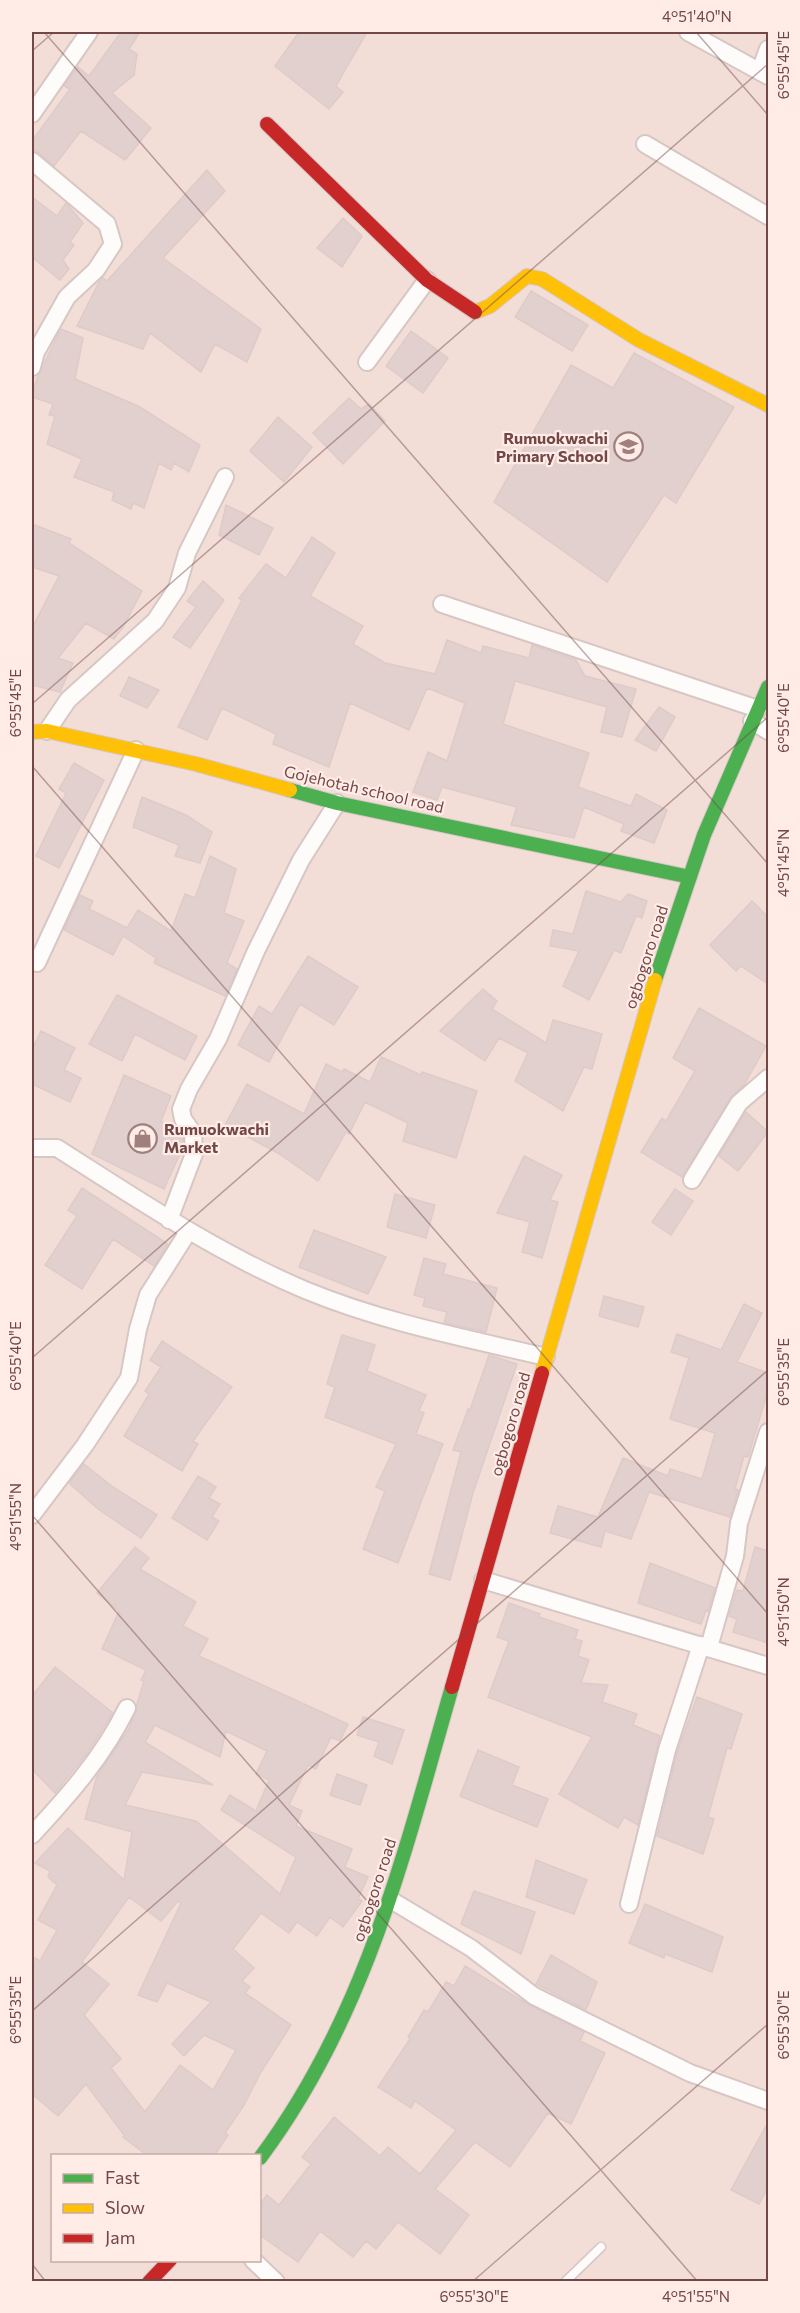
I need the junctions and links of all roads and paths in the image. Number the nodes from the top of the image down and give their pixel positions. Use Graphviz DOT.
graph roads {
  1 [pos="89,32"];
  2 [pos="688,32"];
  3 [pos="768,49"];
  4 [pos="764,73"];
  5 [pos="32,114"];
  6 [pos="267,124"];
  7 [pos="645,144"];
  8 [pos="32,161"];
  9 [pos="768,216"];
  10 [pos="427,280"];
  11 [pos="367,362"];
  12 [pos="32,367"];
  13 [pos="768,405"];
  14 [pos="225,477"];
  15 [pos="442,604"];
  16 [pos="768,687"];
  17 [pos="755,715"];
  18 [pos="39,731"];
  19 [pos="768,731"];
  20 [pos="136,750"];
  21 [pos="337,803"];
  22 [pos="690,877"];
  23 [pos="37,963"];
  24 [pos="768,1078"];
  25 [pos="32,1148"];
  26 [pos="693,1179"];
  27 [pos="169,1220"];
  28 [pos="188,1232"];
  29 [pos="546,1357"];
  30 [pos="768,1432"];
  31 [pos="32,1515"];
  32 [pos="483,1580"];
  33 [pos="705,1646"];
  34 [pos="768,1666"];
  35 [pos="127,1708"];
  36 [pos="32,1835"];
  37 [pos="390,1900"];
  38 [pos="629,1904"];
  39 [pos="768,2101"];
  40 [pos="261,2157"];
  41 [pos="601,2247"];
  42 [pos="168,2262"];
  43 [pos="255,2262"];
  44 [pos="149,2282"];
  45 [pos="276,2282"];
  46 [pos="566,2282"];
  1 -- 5 [label="street"];
  2 -- 4 [label="street"];
  3 -- 4 [label="street"];
  6 -- 10 [label="street"];
  7 -- 9 [label="street"];
  8 -- 12 [label="street"];
  10 -- 11 [label="street"];
  10 -- 13 [label="street"];
  14 -- 18 [label="street"];
  15 -- 17 [label="street"];
  16 -- 17 [label="street, ogbogoro road"];
  17 -- 19 [label="street"];
  17 -- 22 [label="street, ogbogoro road"];
  18 -- 20 [label="street, Gojehotah school road"];
  20 -- 21 [label="street, Gojehotah school road"];
  20 -- 23 [label="street"];
  21 -- 22 [label="street, Gojehotah school road"];
  21 -- 27 [label="street"];
  22 -- 29 [label="street, ogbogoro road"];
  24 -- 26 [label="street"];
  25 -- 27 [label="street"];
  27 -- 28 [label="street"];
  28 -- 29 [label="street"];
  28 -- 31 [label="street"];
  29 -- 32 [label="street, ogbogoro road"];
  30 -- 33 [label="street"];
  32 -- 33 [label="street"];
  32 -- 37 [label="street, ogbogoro road"];
  33 -- 34 [label="street"];
  33 -- 38 [label="street"];
  35 -- 36 [label="street"];
  37 -- 39 [label="street"];
  37 -- 40 [label="street, ogbogoro road"];
  41 -- 46 [label="lane"];
  42 -- 44 [label="street"];
  43 -- 45 [label="street"];
}
